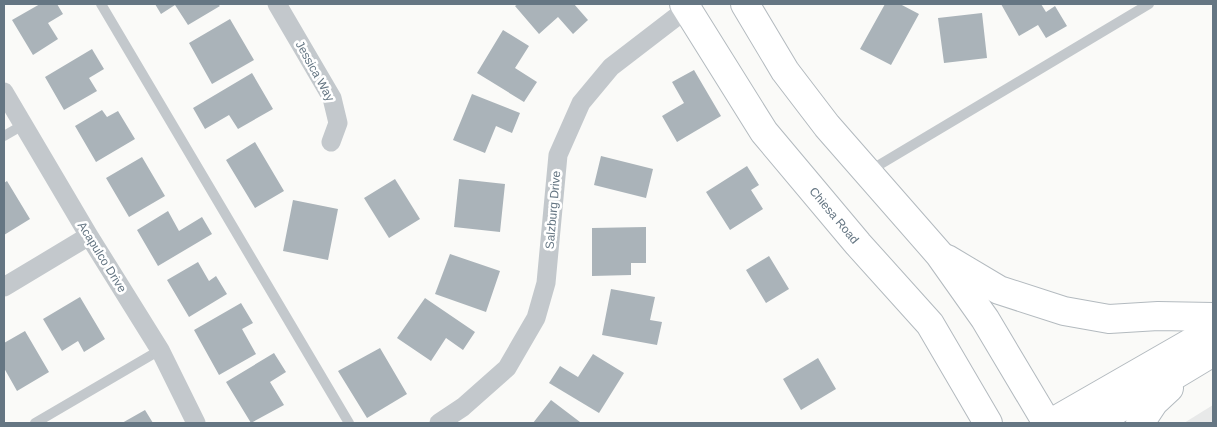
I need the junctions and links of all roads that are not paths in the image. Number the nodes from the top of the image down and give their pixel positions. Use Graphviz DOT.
graph roads {
  1 [pos="101,4"];
  2 [pos="277,4"];
  3 [pos="745,4"];
  4 [pos="1149,4"];
  5 [pos="688,5"];
  6 [pos="4,92"];
  7 [pos="23,125"];
  8 [pos="4,136"];
  9 [pos="330,142"];
  10 [pos="866,172"];
  11 [pos="89,236"];
  12 [pos="939,254"];
  13 [pos="4,287"];
  14 [pos="1213,317"];
  15 [pos="1213,330"];
  16 [pos="160,350"];
  17 [pos="1210,354"];
  18 [pos="35,423"];
  19 [pos="196,423"];
  20 [pos="349,423"];
  21 [pos="439,423"];
  22 [pos="988,423"];
  23 [pos="1049,423"];
  24 [pos="1095,423"];
  25 [pos="1140,423"];
  1 -- 20 [label="lane"];
  2 -- 9 [label="street, Jessica Way"];
  3 -- 10 [label="main road"];
  4 -- 10 [label="lane"];
  5 -- 21 [label="street, Salzburg Drive"];
  5 -- 22 [label="main road, Chiesa Road"];
  6 -- 7 [label="street, Acapulco Drive"];
  7 -- 8 [label="lane"];
  7 -- 11 [label="street, Acapulco Drive"];
  10 -- 12 [label="main road"];
  11 -- 13 [label="street"];
  11 -- 16 [label="street, Acapulco Drive"];
  12 -- 14 [label="main road"];
  12 -- 23 [label="main road"];
  15 -- 23 [label="main road"];
  16 -- 18 [label="lane"];
  16 -- 19 [label="street, Acapulco Drive"];
  17 -- 24 [label="main road"];
  17 -- 25 [label="main road"];
}
